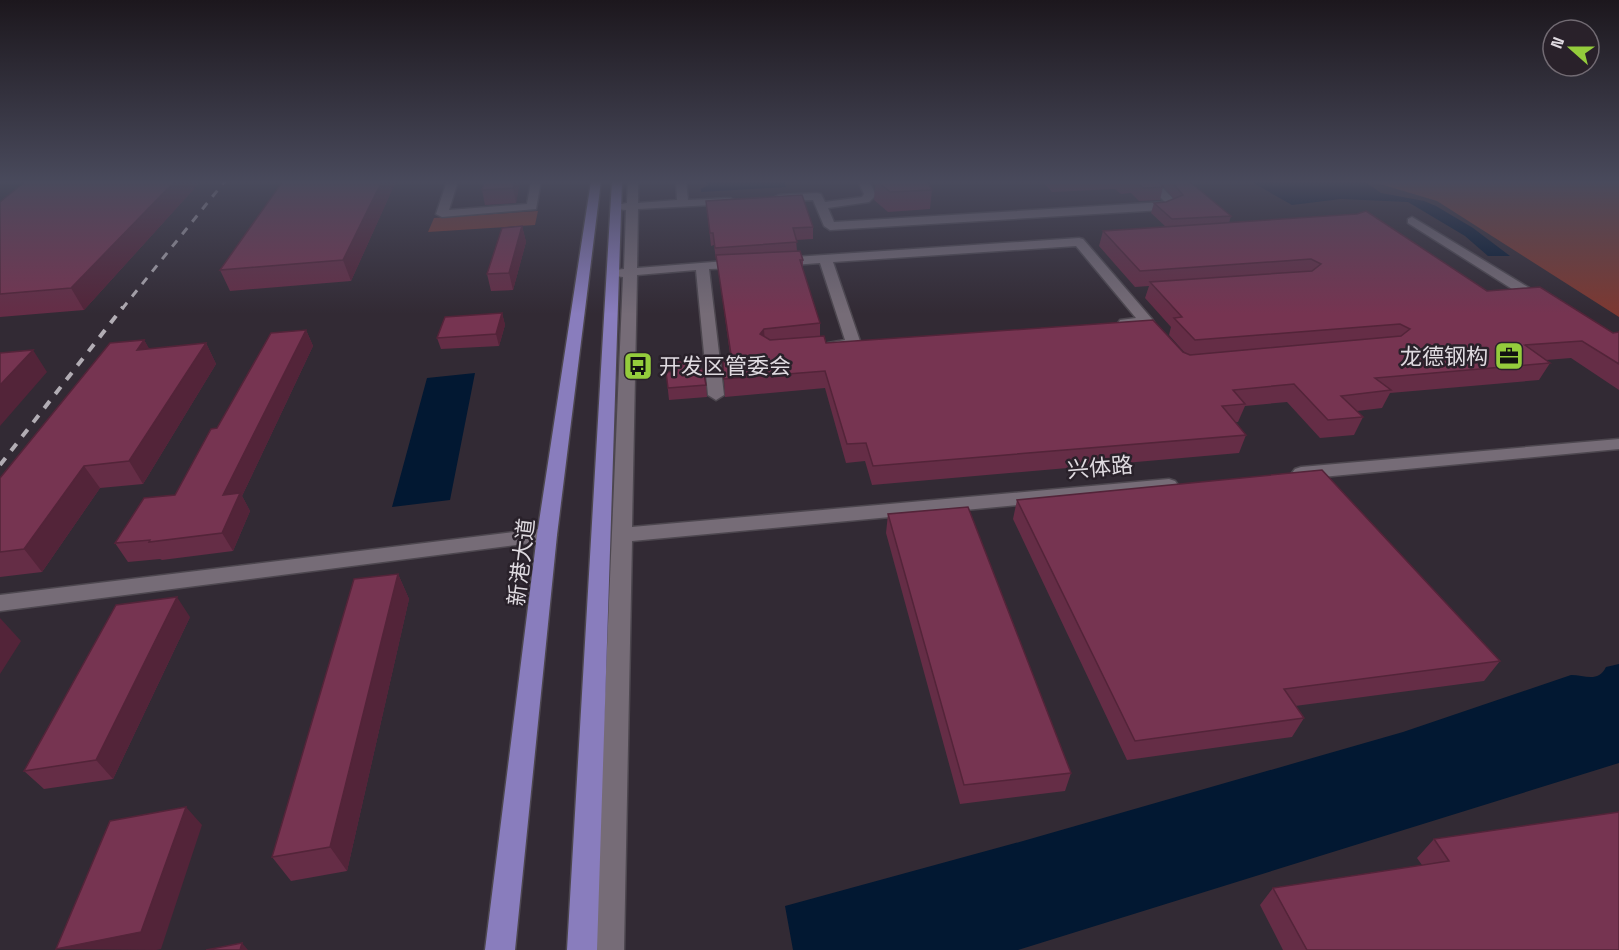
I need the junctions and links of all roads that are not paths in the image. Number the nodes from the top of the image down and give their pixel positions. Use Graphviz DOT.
graph roads {
  1 [pos="590,225"];
  2 [pos="623,225"];
  3 [pos="830,225"];
  4 [pos="848,225"];
  5 [pos="1419,225"];
  6 [pos="825,259"];
  7 [pos="702,266"];
  8 [pos="621,272"];
  9 [pos="1146,293"];
  10 [pos="1124,294"];
  11 [pos="1550,306"];
  12 [pos="1112,324"];
  13 [pos="823,347"];
  14 [pos="716,395"];
  15 [pos="1619,444"];
  16 [pos="1287,474"];
  17 [pos="1192,483"];
  18 [pos="548,535"];
  19 [pos="622,535"];
  20 [pos="0,603"];
  21 [pos="500,950"];
  22 [pos="582,950"];
  23 [pos="609,950"];
  1 -- 18 [label="main road, 新港大道"];
  2 -- 8 [label="street"];
  3 -- 4 [label="street"];
  5 -- 11 [label="street"];
  6 -- 7 [label="street"];
  6 -- 10 [label="street"];
  6 -- 13 [label="street"];
  7 -- 8 [label="street"];
  7 -- 14 [label="street"];
  8 -- 19 [label="street"];
  8 -- 22 [label="main road"];
  9 -- 10 [label="street"];
  10 -- 12 [label="street"];
  15 -- 16 [label="street"];
  17 -- 19 [label="street, 兴体路"];
  18 -- 20 [label="street"];
  18 -- 21 [label="main road, 新港大道"];
  19 -- 23 [label="street"];
}
